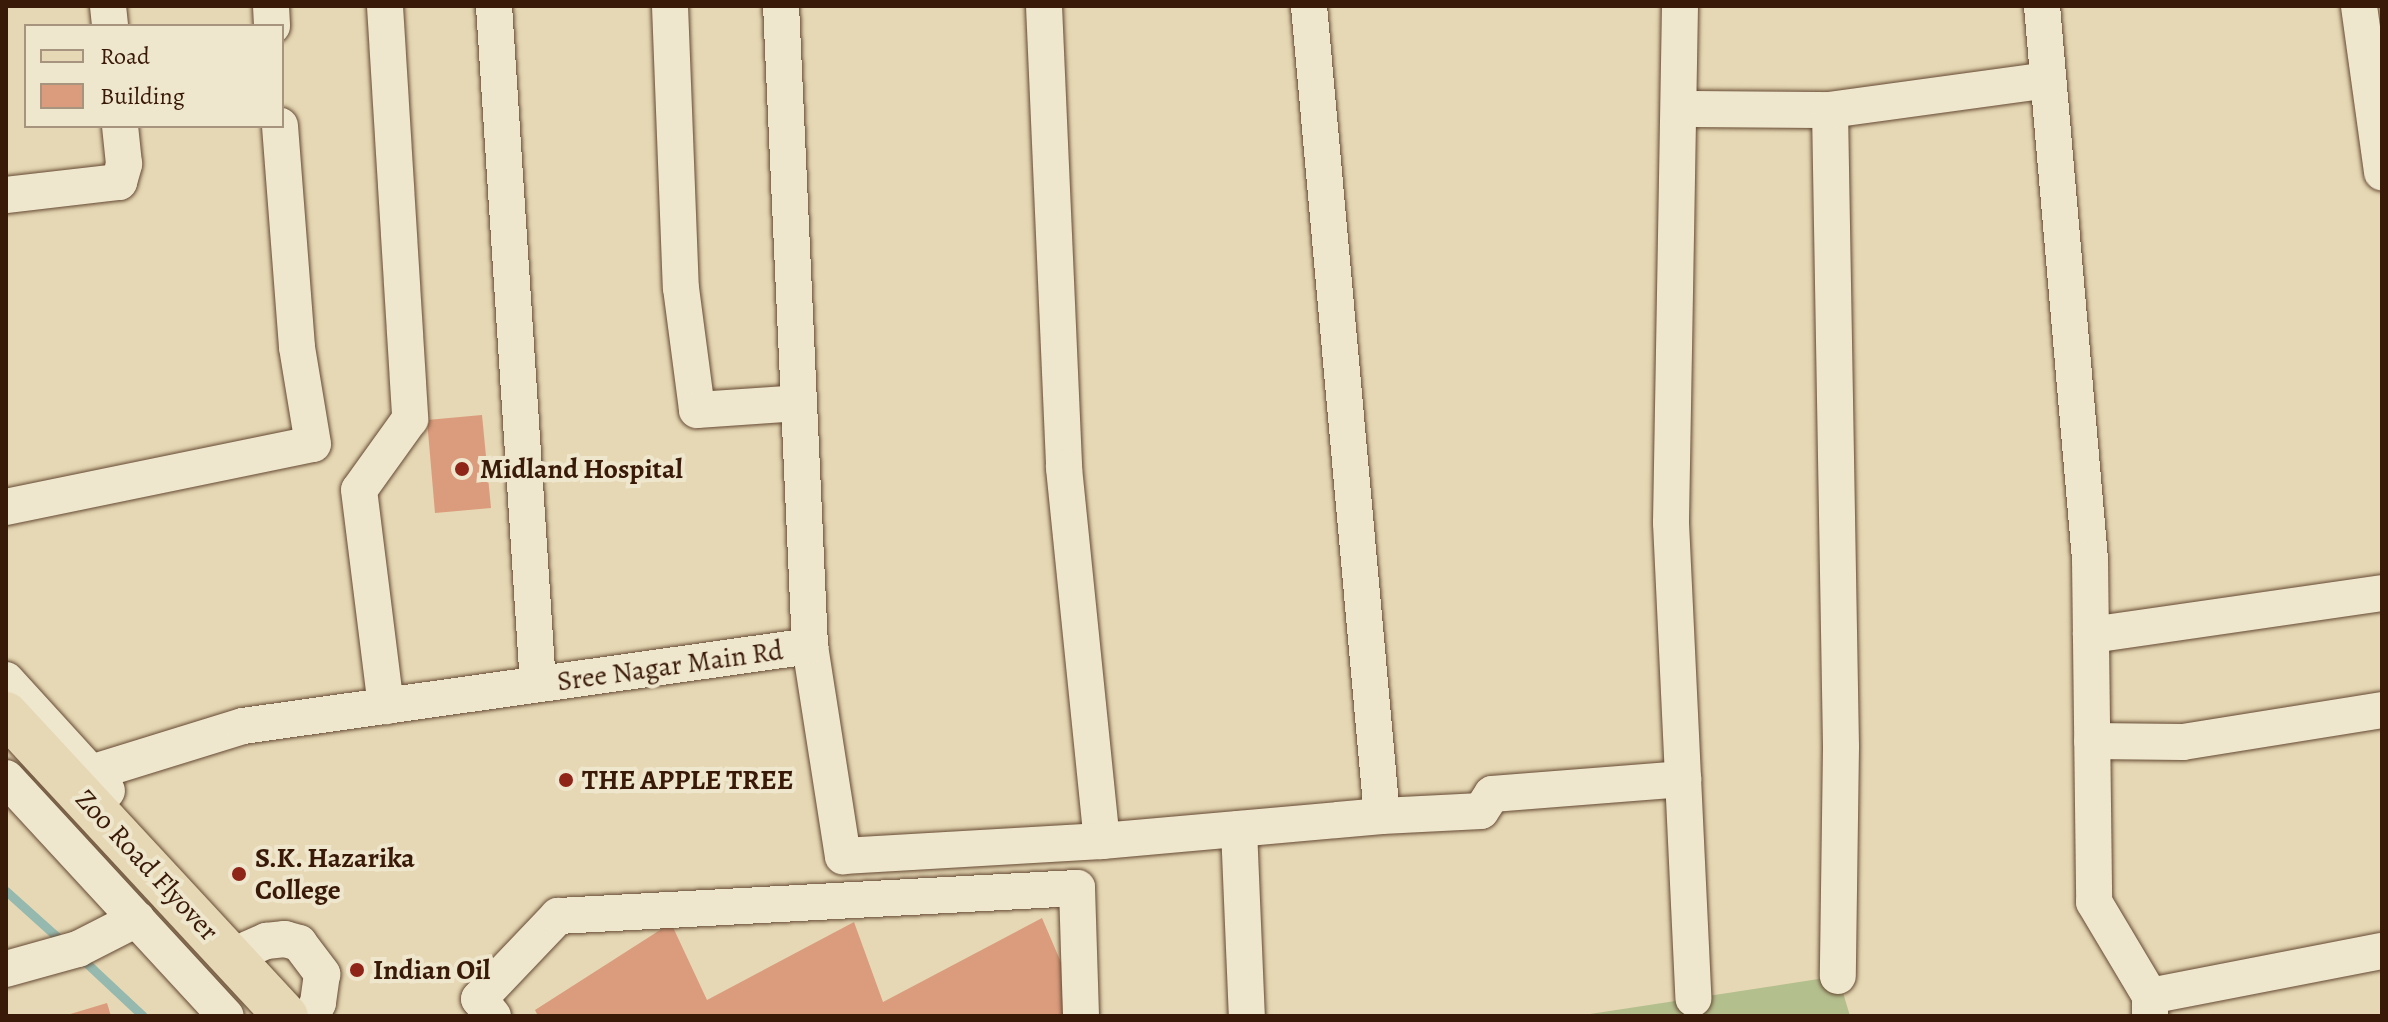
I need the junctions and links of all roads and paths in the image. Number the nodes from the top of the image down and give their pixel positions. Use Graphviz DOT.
graph roads {
  1 [pos="385,6"];
  2 [pos="494,6"];
  3 [pos="670,6"];
  4 [pos="781,6"];
  5 [pos="1044,6"];
  6 [pos="1309,6"];
  7 [pos="1680,6"];
  8 [pos="2042,6"];
  9 [pos="2359,6"];
  10 [pos="2048,80"];
  11 [pos="1679,109"];
  12 [pos="1830,110"];
  13 [pos="120,128"];
  14 [pos="280,128"];
  15 [pos="2382,172"];
  16 [pos="6,195"];
  17 [pos="799,403"];
  18 [pos="6,507"];
  19 [pos="2382,593"];
  20 [pos="2091,635"];
  21 [pos="810,646"];
  22 [pos="6,680"];
  23 [pos="538,684"];
  24 [pos="386,706"];
  25 [pos="2382,710"];
  26 [pos="6,714"];
  27 [pos="2092,741"];
  28 [pos="6,746"];
  29 [pos="91,773"];
  30 [pos="6,778"];
  31 [pos="1683,779"];
  32 [pos="1382,816"];
  33 [pos="1239,829"];
  34 [pos="1102,841"];
  35 [pos="137,919"];
  36 [pos="2382,951"];
  37 [pos="6,969"];
  38 [pos="1838,976"];
  39 [pos="1693,998"];
  40 [pos="2150,1006"];
  41 [pos="226,1016"];
  42 [pos="255,1016"];
  43 [pos="286,1016"];
  44 [pos="310,1016"];
  45 [pos="493,1016"];
  46 [pos="1081,1016"];
  47 [pos="1247,1016"];
  1 -- 24 [label="street"];
  2 -- 23 [label="street"];
  3 -- 17 [label="street"];
  4 -- 17 [label="street, Sree Nagar Main Rd"];
  5 -- 34 [label="street"];
  6 -- 32 [label="street"];
  7 -- 11 [label="street"];
  8 -- 10 [label="street"];
  9 -- 15 [label="street"];
  10 -- 12 [label="street"];
  10 -- 20 [label="street"];
  11 -- 12 [label="street"];
  11 -- 31 [label="street"];
  12 -- 38 [label="street"];
  13 -- 16 [label="street"];
  14 -- 18 [label="street"];
  17 -- 21 [label="street, Sree Nagar Main Rd"];
  19 -- 20 [label="street"];
  20 -- 27 [label="street"];
  21 -- 23 [label="street, Sree Nagar Main Rd"];
  21 -- 34 [label="street"];
  22 -- 29 [label="street"];
  23 -- 24 [label="street, Sree Nagar Main Rd"];
  24 -- 29 [label="street, Sree Nagar Main Rd"];
  25 -- 27 [label="street"];
  26 -- 43 [label="main road, Zoo Road Flyover"];
  27 -- 40 [label="street"];
  28 -- 42 [label="main road, Zoo Road Flyover"];
  29 -- 44 [label="street"];
  30 -- 35 [label="street"];
  31 -- 32 [label="street"];
  31 -- 39 [label="street"];
  32 -- 33 [label="street"];
  33 -- 34 [label="street"];
  33 -- 47 [label="street"];
  35 -- 37 [label="street"];
  35 -- 41 [label="street"];
  36 -- 40 [label="street"];
  45 -- 46 [label="street"];
}
